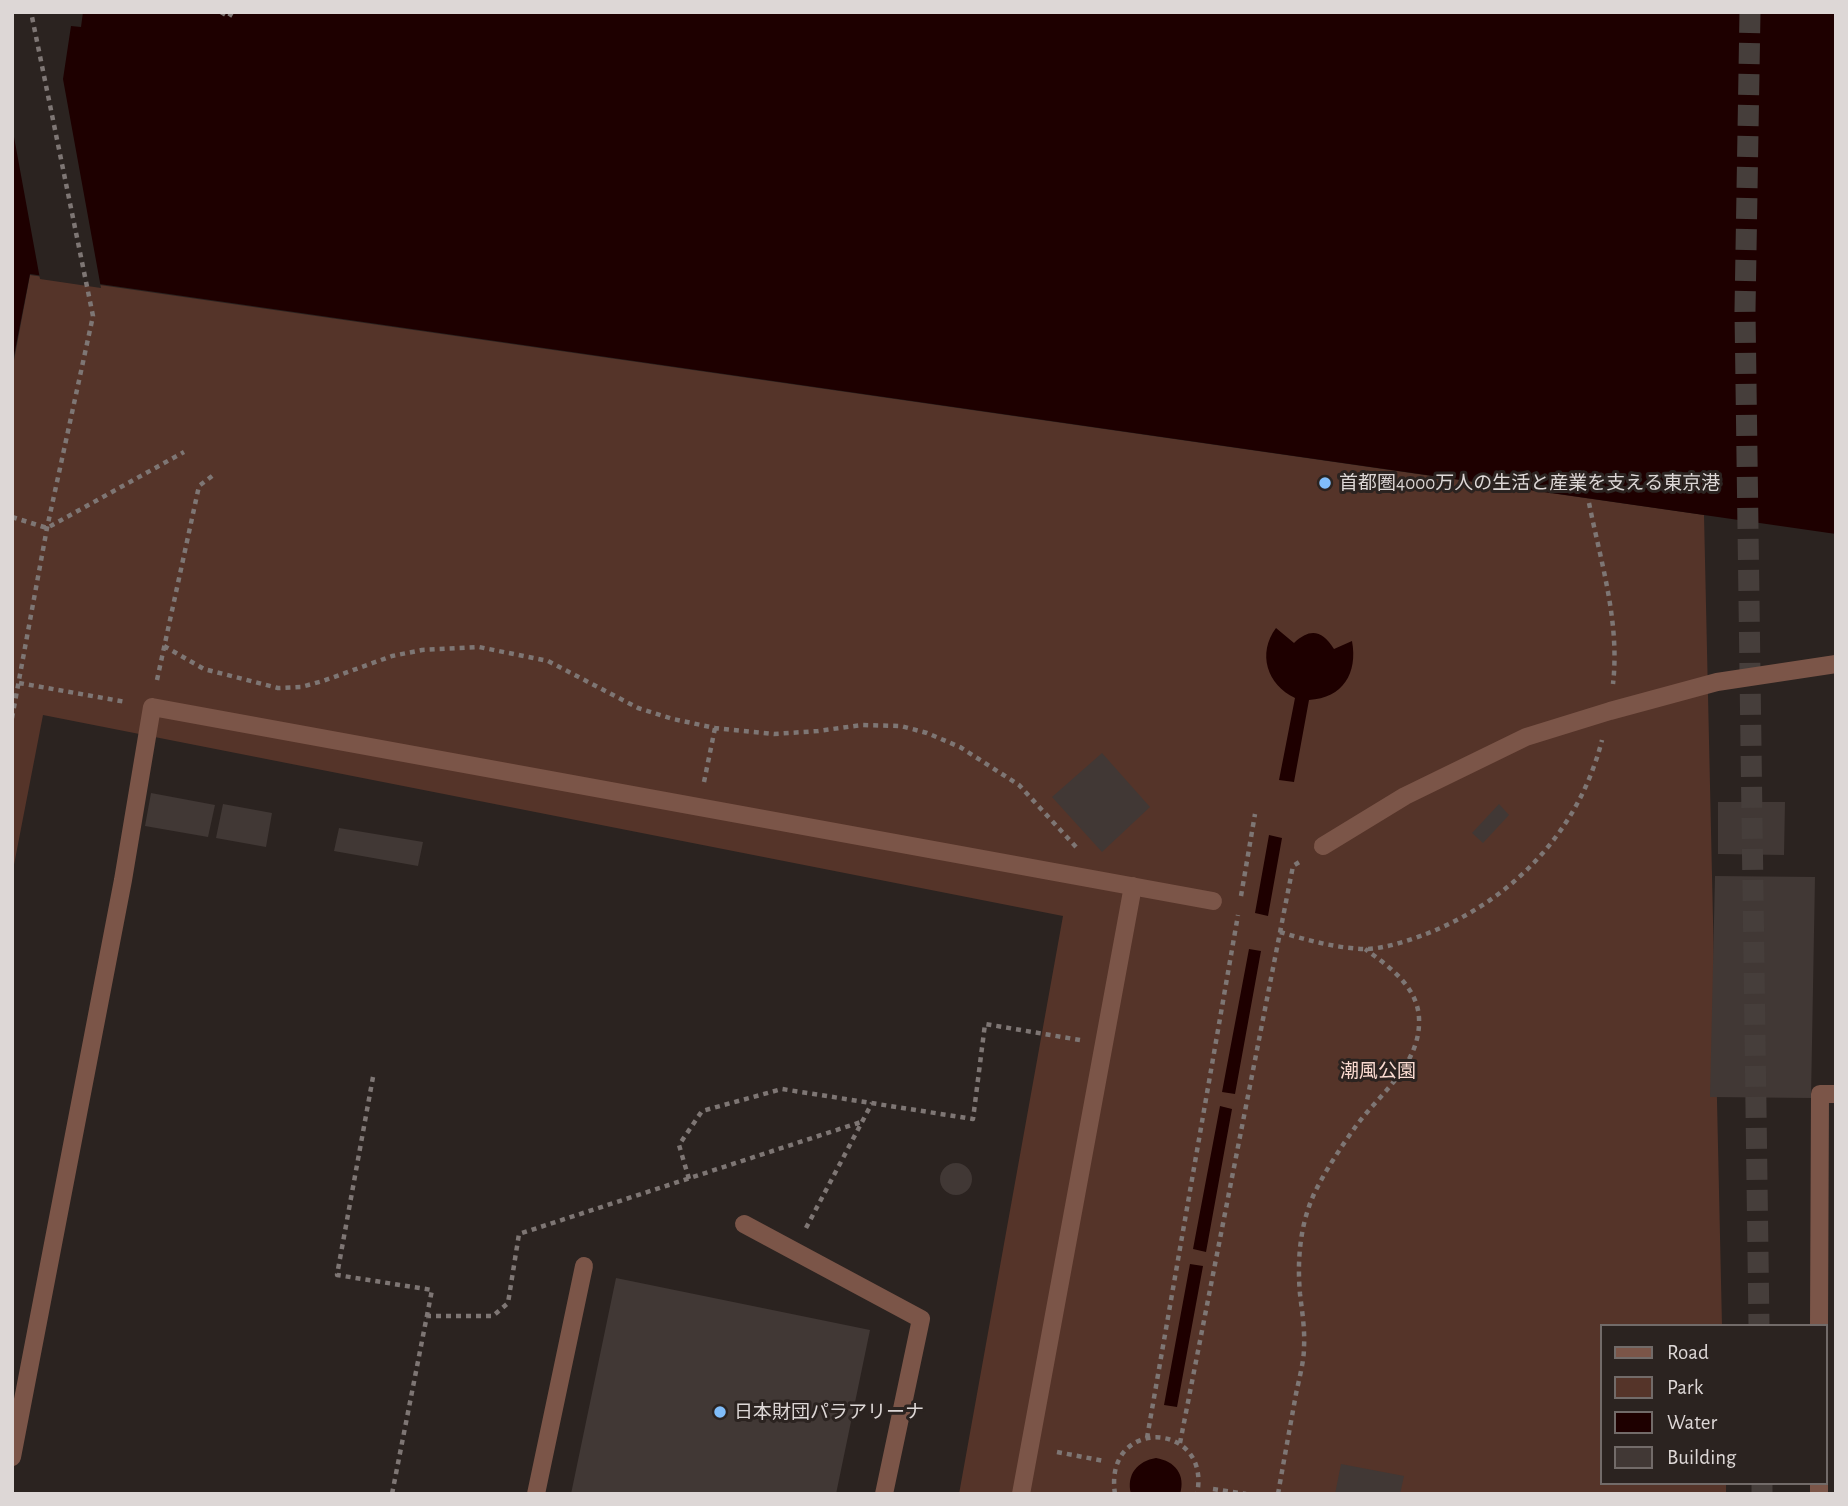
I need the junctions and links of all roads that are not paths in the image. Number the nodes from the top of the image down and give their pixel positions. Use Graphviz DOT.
graph roads {
  1 [pos="1831,664"];
  2 [pos="1323,846"];
  3 [pos="1133,886"];
  4 [pos="1213,901"];
  5 [pos="1836,1094"];
  6 [pos="744,1224"];
  7 [pos="584,1266"];
  8 [pos="1819,1324"];
  9 [pos="12,1457"];
  10 [pos="536,1494"];
  11 [pos="884,1494"];
  12 [pos="1021,1494"];
  1 -- 2 [label="street"];
  3 -- 4 [label="street"];
  3 -- 9 [label="street"];
  3 -- 12 [label="street"];
  5 -- 8 [label="street"];
  6 -- 11 [label="street"];
  7 -- 10 [label="street"];
}
